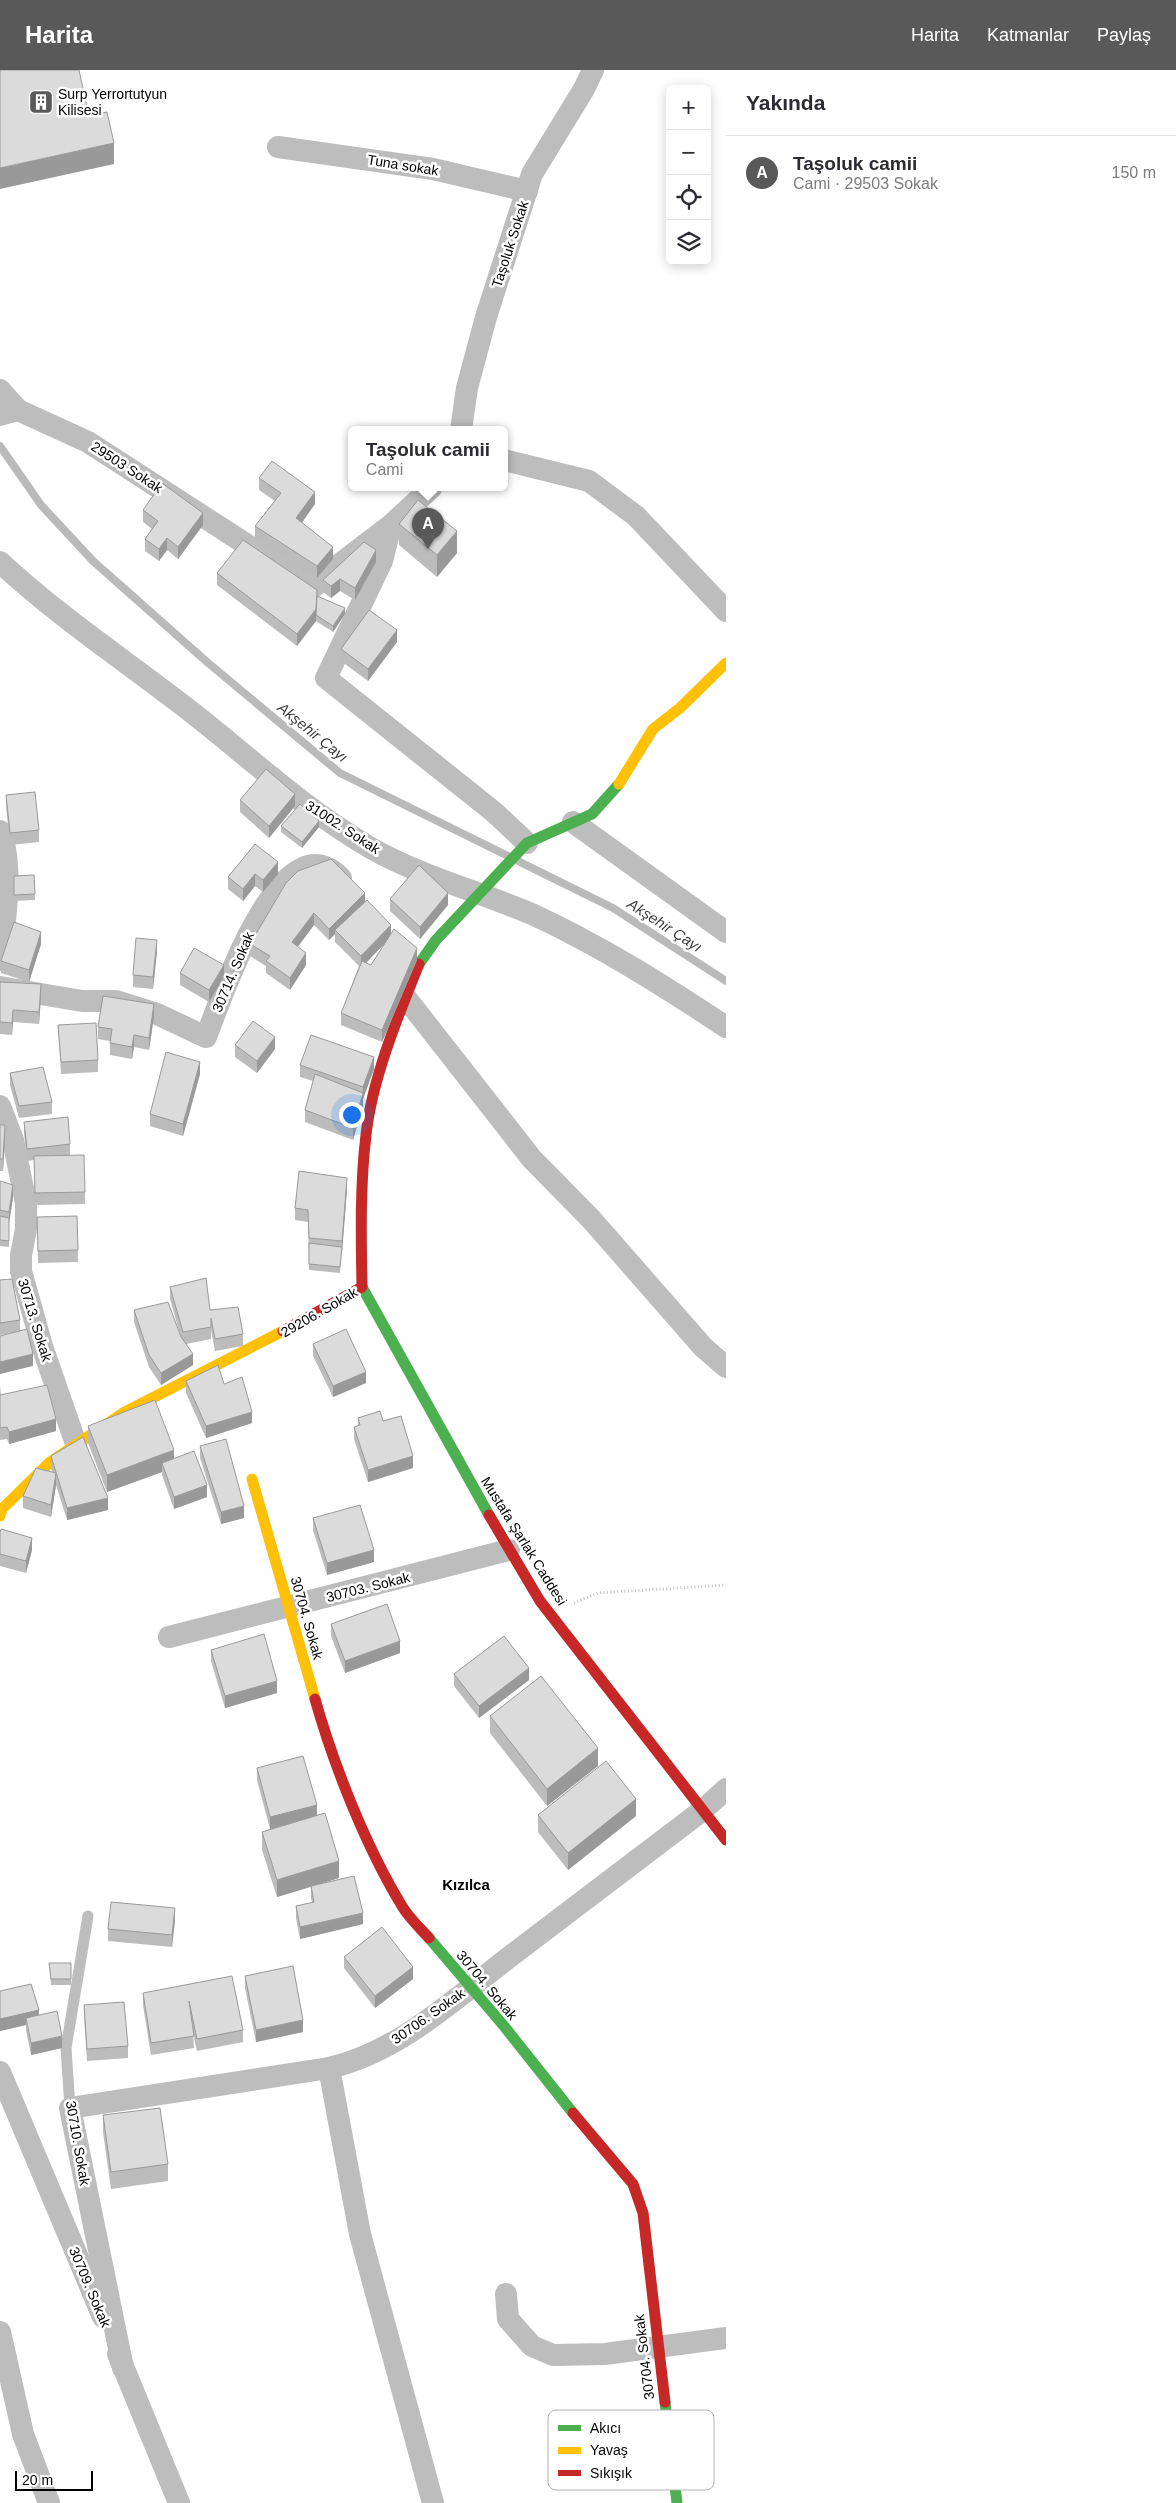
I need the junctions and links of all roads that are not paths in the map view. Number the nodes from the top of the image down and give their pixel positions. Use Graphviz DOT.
graph roads {
  1 [pos="593,70"];
  2 [pos="278,146"];
  3 [pos="527,192"];
  4 [pos="0,390"];
  5 [pos="7,413"];
  6 [pos="462,426"];
  7 [pos="508,461"];
  8 [pos="428,491"];
  9 [pos="392,525"];
  10 [pos="0,562"];
  11 [pos="726,611"];
  12 [pos="726,662"];
  13 [pos="573,822"];
  14 [pos="0,831"];
  15 [pos="527,843"];
  16 [pos="355,894"];
  17 [pos="479,895"];
  18 [pos="726,932"];
  19 [pos="0,960"];
  20 [pos="0,987"];
  21 [pos="406,998"];
  22 [pos="726,1026"];
  23 [pos="2,1114"];
  24 [pos="362,1287"];
  25 [pos="726,1367"];
  26 [pos="76,1444"];
  27 [pos="252,1479"];
  28 [pos="1,1511"];
  29 [pos="509,1550"];
  30 [pos="288,1607"];
  31 [pos="169,1637"];
  32 [pos="726,1789"];
  33 [pos="703,1810"];
  34 [pos="726,1840"];
  35 [pos="88,1916"];
  36 [pos="470,1987"];
  37 [pos="329,2068"];
  38 [pos="0,2072"];
  39 [pos="70,2108"];
  40 [pos="506,2294"];
  41 [pos="0,2332"];
  42 [pos="726,2338"];
  43 [pos="658,2346"];
  44 [pos="123,2368"];
  45 [pos="666,2410"];
  46 [pos="675,2490"];
  47 [pos="49,2503"];
  48 [pos="179,2503"];
  49 [pos="433,2503"];
  50 [pos="677,2503"];
  1 -- 3 [label="street, Taşoluk Sokak"];
  2 -- 3 [label="street, Tuna sokak"];
  3 -- 6 [label="street, Taşoluk Sokak"];
  4 -- 5 [label="street"];
  5 -- 9 [label="street, 29503 Sokak"];
  7 -- 11 [label="street"];
  8 -- 9 [label="street"];
  9 -- 15 [label="street"];
  10 -- 17 [label="street, 31002. Sokak"];
  12 -- 13 [label="street"];
  13 -- 15 [label="street"];
  13 -- 18 [label="street"];
  14 -- 19 [label="street"];
  15 -- 17 [label="street, 29206. Sokak"];
  16 -- 20 [label="street, 30714. Sokak"];
  17 -- 21 [label="street, 29206. Sokak"];
  17 -- 22 [label="street, 31002. Sokak"];
  21 -- 24 [label="street, 29206. Sokak"];
  21 -- 25 [label="street"];
  23 -- 26 [label="street, 30713. Sokak"];
  24 -- 26 [label="street, 29206. Sokak"];
  24 -- 29 [label="street, Mustafa Şarlak Caddesi"];
  26 -- 28 [label="street, 29206. Sokak"];
  27 -- 30 [label="street, 30704. Sokak"];
  29 -- 30 [label="street, 30703. Sokak"];
  29 -- 33 [label="street, Mustafa Şarlak Caddesi"];
  30 -- 31 [label="street, 30703. Sokak"];
  30 -- 36 [label="street, 30704. Sokak"];
  32 -- 33 [label="street, 30706. Sokak"];
  33 -- 34 [label="street, Mustafa Şarlak Caddesi"];
  33 -- 36 [label="street, 30706. Sokak"];
  35 -- 39 [label="lane, 30710. Sokak"];
  36 -- 37 [label="street, 30706. Sokak"];
  36 -- 43 [label="street, 30704. Sokak"];
  37 -- 39 [label="street, 30706. Sokak"];
  37 -- 49 [label="street"];
  38 -- 44 [label="street, 30709. Sokak"];
  39 -- 44 [label="street, 30710. Sokak"];
  40 -- 43 [label="street"];
  41 -- 47 [label="street"];
  42 -- 43 [label="street"];
  43 -- 45 [label="street, 30704. Sokak"];
  44 -- 48 [label="street, 30709. Sokak"];
  46 -- 50 [label="street, 30704. Sokak"];
}
